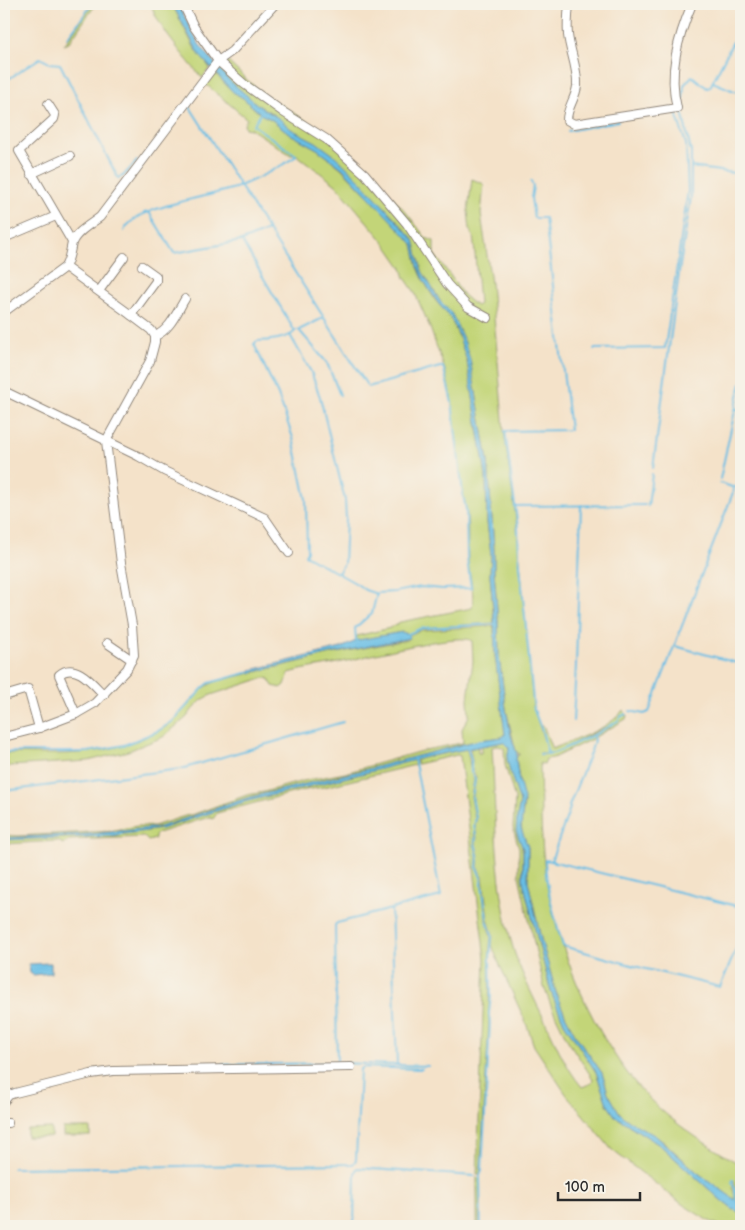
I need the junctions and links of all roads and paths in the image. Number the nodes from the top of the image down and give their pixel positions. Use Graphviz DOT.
graph roads {
  1 [pos="184,4"];
  2 [pos="275,4"];
  3 [pos="569,4"];
  4 [pos="692,4"];
  5 [pos="215,65"];
  6 [pos="48,104"];
  7 [pos="70,156"];
  8 [pos="31,174"];
  9 [pos="56,216"];
  10 [pos="4,238"];
  11 [pos="72,242"];
  12 [pos="124,258"];
  13 [pos="142,266"];
  14 [pos="66,267"];
  15 [pos="99,291"];
  16 [pos="185,299"];
  17 [pos="4,312"];
  18 [pos="131,315"];
  19 [pos="488,318"];
  20 [pos="155,336"];
  21 [pos="4,391"];
  22 [pos="106,441"];
  23 [pos="289,553"];
  24 [pos="107,643"];
  25 [pos="132,660"];
  26 [pos="104,695"];
  27 [pos="4,696"];
  28 [pos="76,714"];
  29 [pos="39,728"];
  30 [pos="4,737"];
  31 [pos="351,1067"];
  32 [pos="4,1101"];
  1 -- 5 [label="street"];
  2 -- 5 [label="street"];
  3 -- 4 [label="street"];
  5 -- 11 [label="street"];
  5 -- 19 [label="street"];
  6 -- 8 [label="street"];
  7 -- 8 [label="street"];
  8 -- 9 [label="street"];
  9 -- 10 [label="street"];
  9 -- 11 [label="street"];
  11 -- 14 [label="street"];
  12 -- 15 [label="street"];
  13 -- 18 [label="street"];
  14 -- 15 [label="street"];
  14 -- 17 [label="street"];
  15 -- 18 [label="street"];
  16 -- 20 [label="street"];
  18 -- 20 [label="street"];
  20 -- 22 [label="street"];
  21 -- 22 [label="street"];
  22 -- 23 [label="street"];
  22 -- 25 [label="street"];
  24 -- 25 [label="street"];
  25 -- 26 [label="street"];
  26 -- 28 [label="street"];
  26 -- 28 [label="street"];
  27 -- 29 [label="street"];
  28 -- 29 [label="street"];
  29 -- 30 [label="street"];
  31 -- 32 [label="street"];
}
